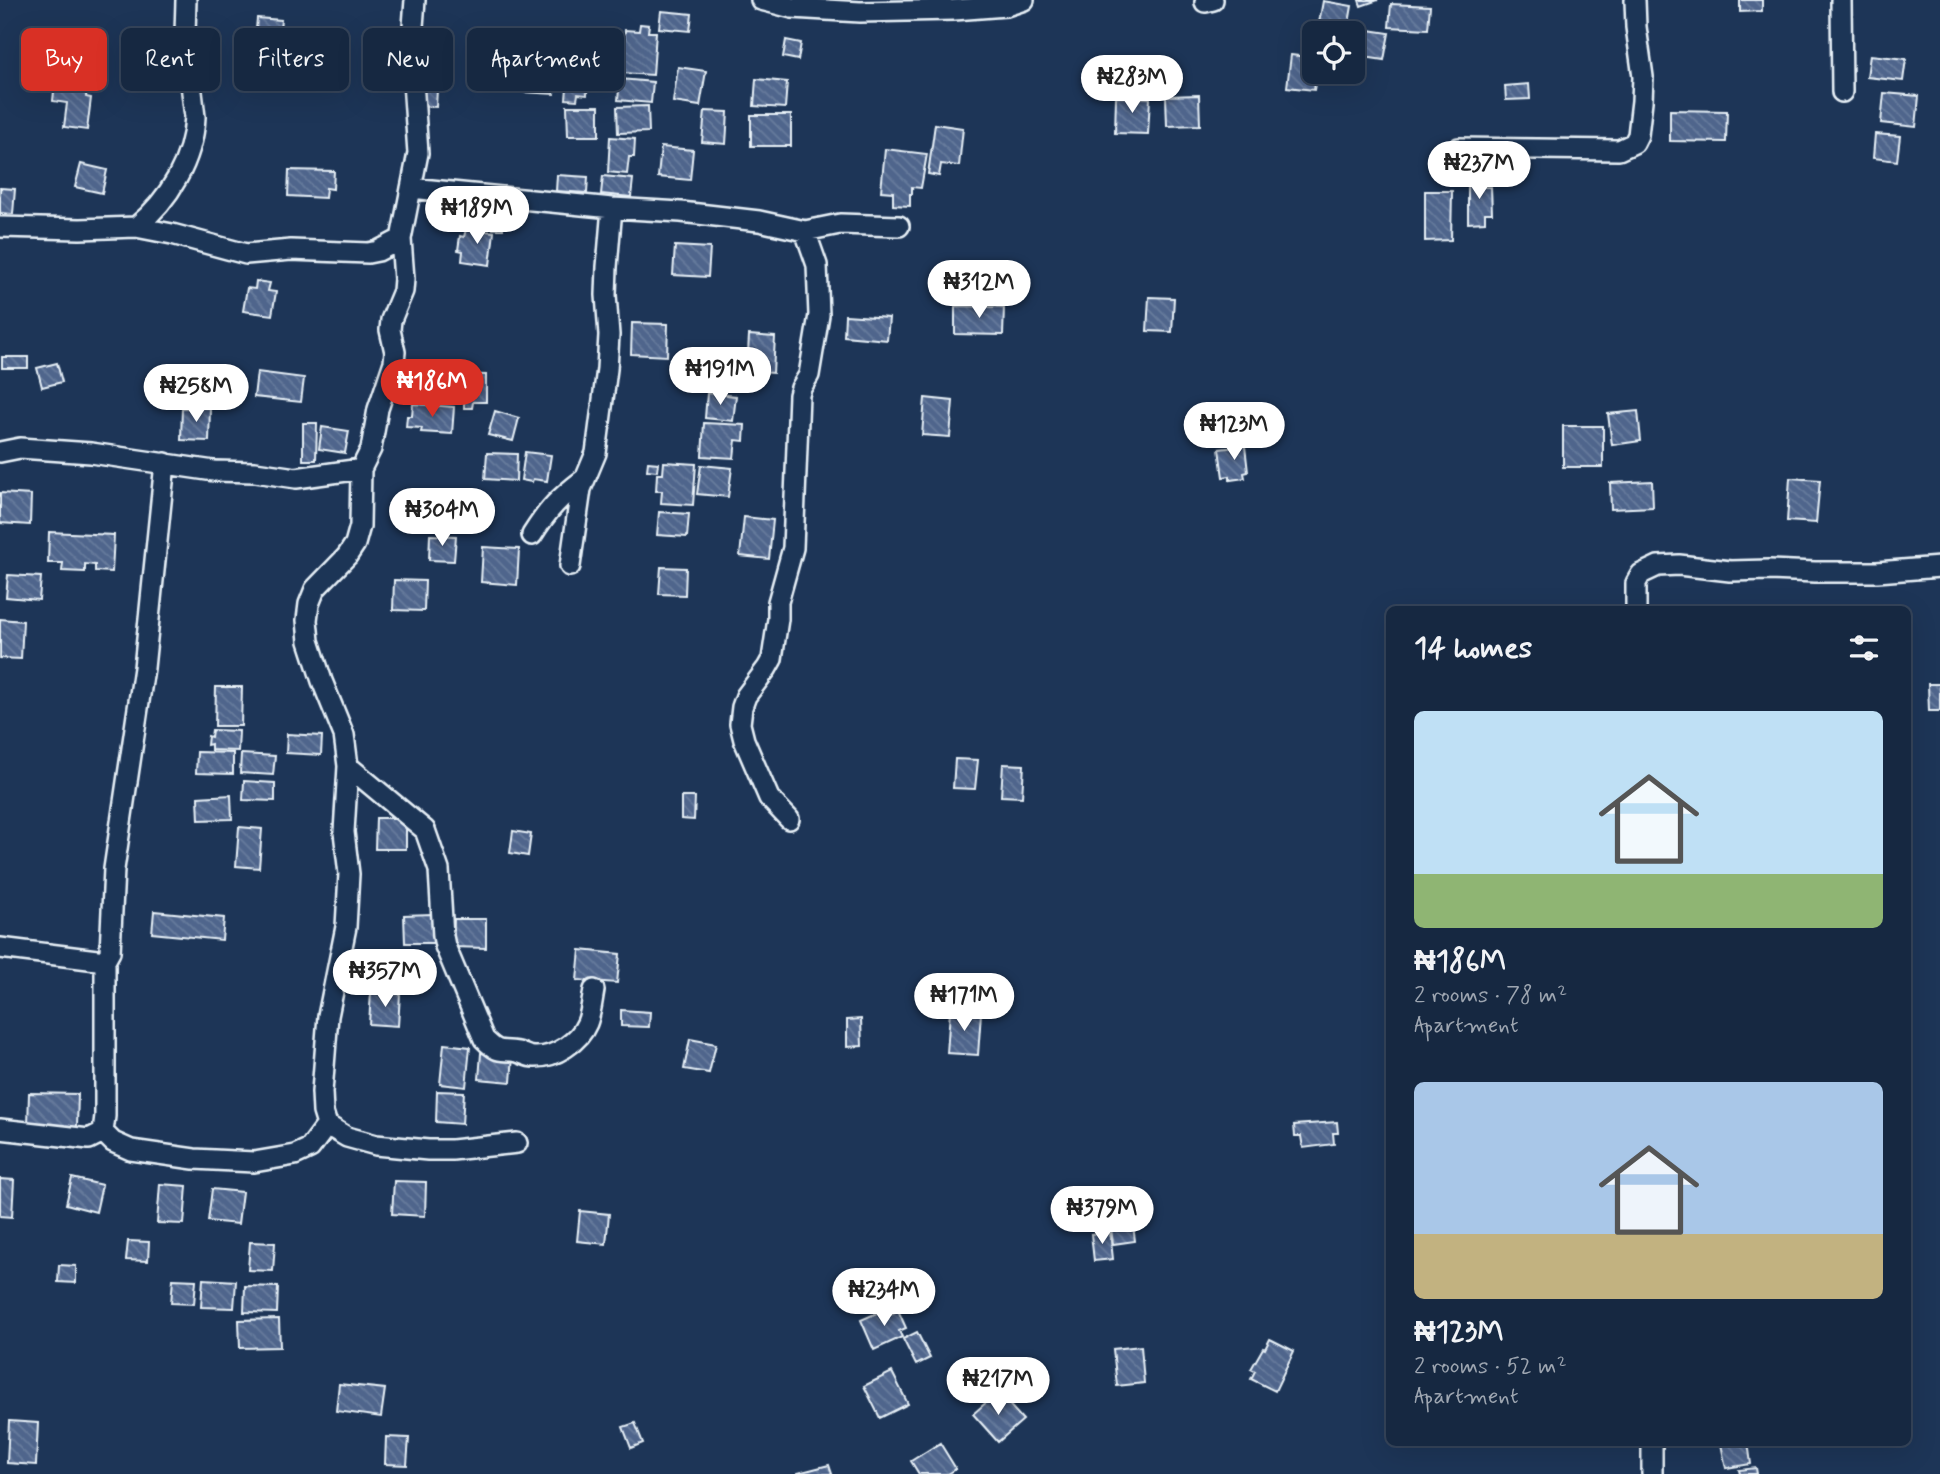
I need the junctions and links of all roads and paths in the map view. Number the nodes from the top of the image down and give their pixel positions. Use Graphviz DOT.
graph roads {
  1 [pos="187,0"];
  2 [pos="415,0"];
  3 [pos="761,0"];
  4 [pos="1024,0"];
  5 [pos="1635,0"];
  6 [pos="1841,0"];
  7 [pos="1842,92"];
  8 [pos="1459,148"];
  9 [pos="411,188"];
  10 [pos="612,208"];
  11 [pos="0,226"];
  12 [pos="899,226"];
  13 [pos="136,227"];
  14 [pos="805,231"];
  15 [pos="401,239"];
  16 [pos="0,452"];
  17 [pos="164,463"];
  18 [pos="361,469"];
  19 [pos="584,479"];
  20 [pos="532,534"];
  21 [pos="570,566"];
  22 [pos="1940,567"];
  23 [pos="1636,606"];
  24 [pos="348,766"];
  25 [pos="789,819"];
  26 [pos="0,948"];
  27 [pos="106,961"];
  28 [pos="594,990"];
  29 [pos="327,1125"];
  30 [pos="0,1129"];
  31 [pos="103,1132"];
  32 [pos="517,1143"];
  33 [pos="1652,1446"];
  34 [pos="1652,1474"];
  1 -- 13 [label="street"];
  2 -- 9 [label="street"];
  3 -- 4 [label="street"];
  5 -- 8 [label="street"];
  6 -- 7 [label="street"];
  9 -- 10 [label="street"];
  9 -- 15 [label="street"];
  10 -- 14 [label="street"];
  10 -- 19 [label="street"];
  11 -- 13 [label="street"];
  12 -- 14 [label="street"];
  13 -- 15 [label="street"];
  14 -- 25 [label="street"];
  15 -- 18 [label="street"];
  16 -- 17 [label="street"];
  17 -- 18 [label="street"];
  17 -- 27 [label="street"];
  18 -- 24 [label="street"];
  19 -- 20 [label="street"];
  19 -- 21 [label="street"];
  22 -- 23 [label="street"];
  24 -- 28 [label="street"];
  24 -- 29 [label="street"];
  26 -- 27 [label="street"];
  27 -- 31 [label="street"];
  29 -- 31 [label="street"];
  29 -- 32 [label="street"];
  30 -- 31 [label="street"];
  33 -- 34 [label="street"];
}
